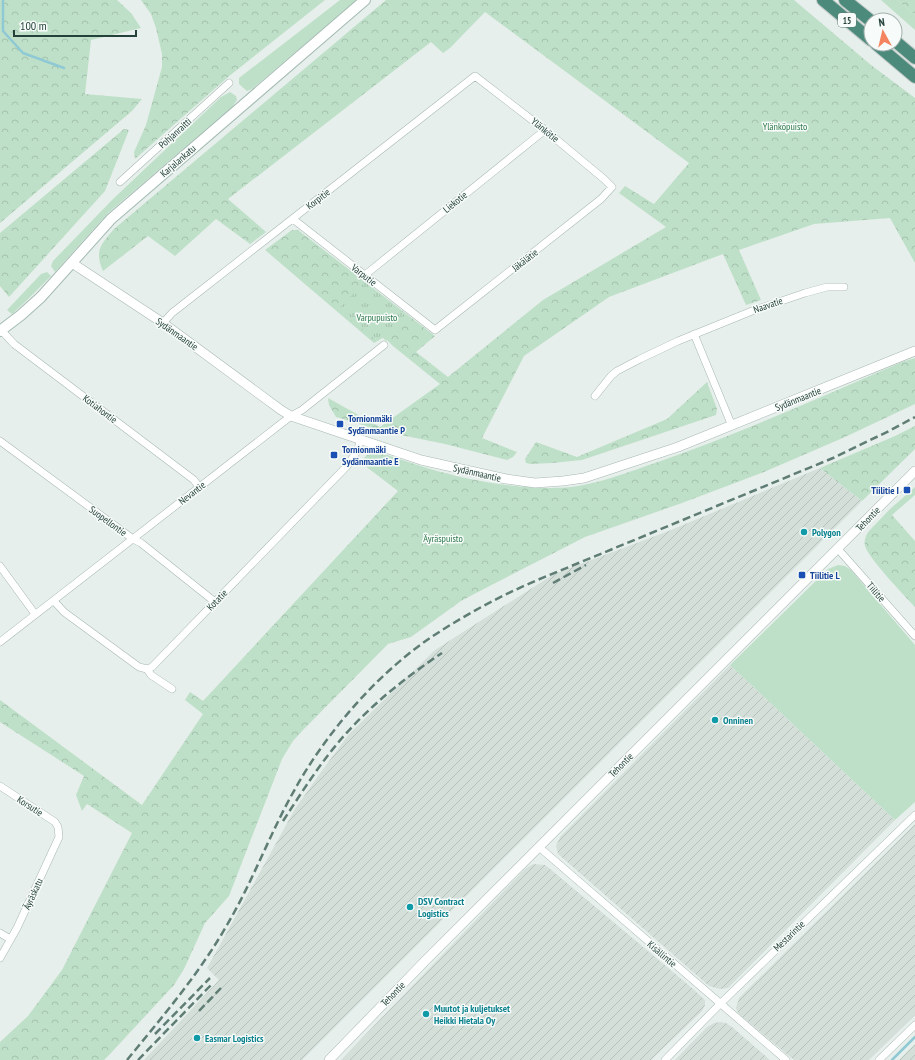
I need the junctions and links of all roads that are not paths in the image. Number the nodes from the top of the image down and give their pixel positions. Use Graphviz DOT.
graph roads {
  1 [pos="365,0"];
  2 [pos="824,0"];
  3 [pos="845,0"];
  4 [pos="863,15"];
  5 [pos="863,33"];
  6 [pos="903,48"];
  7 [pos="885,52"];
  8 [pos="915,58"];
  9 [pos="475,76"];
  10 [pos="915,78"];
  11 [pos="229,83"];
  12 [pos="545,130"];
  13 [pos="120,182"];
  14 [pos="612,187"];
  15 [pos="293,219"];
  16 [pos="72,263"];
  17 [pos="365,275"];
  18 [pos="844,287"];
  19 [pos="163,323"];
  20 [pos="435,330"];
  21 [pos="1,331"];
  22 [pos="694,334"];
  23 [pos="384,345"];
  24 [pos="915,351"];
  25 [pos="595,396"];
  26 [pos="291,416"];
  27 [pos="732,426"];
  28 [pos="360,440"];
  29 [pos="0,441"];
  30 [pos="915,471"];
  31 [pos="199,487"];
  32 [pos="132,539"];
  33 [pos="838,549"];
  34 [pos="0,566"];
  35 [pos="54,600"];
  36 [pos="215,602"];
  37 [pos="35,614"];
  38 [pos="915,636"];
  39 [pos="0,642"];
  40 [pos="147,669"];
  41 [pos="172,689"];
  42 [pos="0,786"];
  43 [pos="915,815"];
  44 [pos="58,827"];
  45 [pos="539,847"];
  46 [pos="0,933"];
  47 [pos="10,940"];
  48 [pos="0,958"];
  49 [pos="720,1004"];
  50 [pos="915,1025"];
  51 [pos="329,1060"];
  52 [pos="665,1060"];
  53 [pos="786,1060"];
  54 [pos="879,1060"];
  1 -- 16 [label="main road, Karjalankatu"];
  2 -- 5 [label="highway, 15"];
  3 -- 4 [label="highway, 15"];
  6 -- 8 [label="highway"];
  7 -- 10 [label="highway"];
  9 -- 12 [label="street, Ylänkötie"];
  9 -- 15 [label="street, Korpitie"];
  11 -- 13 [label="street, Pohjanraitti"];
  12 -- 14 [label="street, Ylänkötie"];
  12 -- 17 [label="street, Liekotie"];
  14 -- 20 [label="street, Jäkälätie"];
  15 -- 17 [label="street, Varputie"];
  15 -- 19 [label="street, Korpitie"];
  16 -- 19 [label="street, Sydänmaantie"];
  16 -- 21 [label="main road, Karjalankatu"];
  17 -- 20 [label="street, Varputie"];
  18 -- 22 [label="street, Naavatie"];
  19 -- 26 [label="street, Sydänmaantie"];
  21 -- 31 [label="street, Kotiahontie"];
  22 -- 25 [label="street, Naavatie"];
  22 -- 27 [label="street"];
  23 -- 26 [label="street, Nevantie"];
  24 -- 27 [label="street, Sydänmaantie"];
  26 -- 28 [label="street, Sydänmaantie"];
  26 -- 31 [label="street, Nevantie"];
  27 -- 28 [label="street, Sydänmaantie"];
  28 -- 36 [label="street, Kotatie"];
  29 -- 32 [label="street, Suopellontie"];
  30 -- 33 [label="street, Tehontie"];
  31 -- 32 [label="street, Nevantie"];
  32 -- 35 [label="street, Nevantie"];
  32 -- 36 [label="street, Suopellontie"];
  33 -- 38 [label="street, Tiilitie"];
  33 -- 45 [label="street, Tehontie"];
  34 -- 37 [label="street"];
  35 -- 37 [label="street, Nevantie"];
  35 -- 40 [label="street"];
  36 -- 40 [label="street, Kotatie"];
  37 -- 39 [label="street, Nevantie"];
  40 -- 41 [label="street"];
  42 -- 44 [label="street, Korsutie"];
  43 -- 49 [label="street, Mestarintie"];
  44 -- 47 [label="street, Äyräskatu"];
  45 -- 49 [label="street, Kisällintie"];
  45 -- 51 [label="street, Tehontie"];
  46 -- 47 [label="street"];
  47 -- 48 [label="street, Äyräskatu"];
  49 -- 52 [label="street, Mestarintie"];
  49 -- 53 [label="street, Kisällintie"];
  50 -- 54 [label="street"];
}
